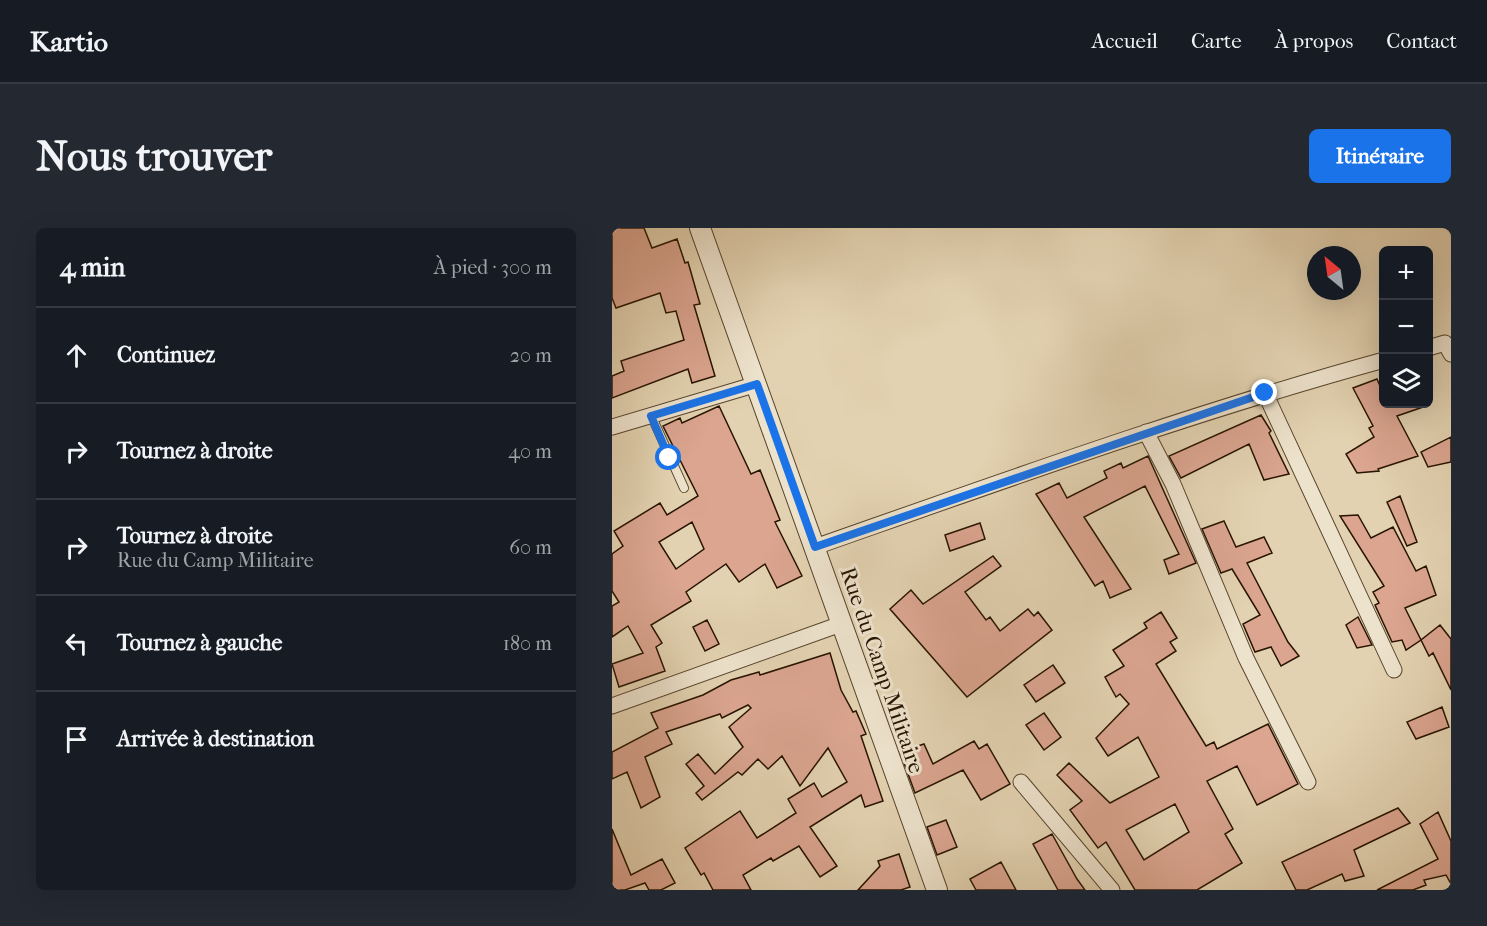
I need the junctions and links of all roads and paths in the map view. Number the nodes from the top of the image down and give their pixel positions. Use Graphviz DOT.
graph roads {
  1 [pos="700,228"];
  2 [pos="1433,348"];
  3 [pos="1449,348"];
  4 [pos="1379,361"];
  5 [pos="757,384"];
  6 [pos="1265,393"];
  7 [pos="651,416"];
  8 [pos="612,427"];
  9 [pos="1146,432"];
  10 [pos="684,488"];
  11 [pos="815,547"];
  12 [pos="841,624"];
  13 [pos="1394,670"];
  14 [pos="612,706"];
  15 [pos="1021,782"];
  16 [pos="1308,782"];
  17 [pos="936,890"];
  18 [pos="1112,890"];
  1 -- 5 [label="street, Rue du Camp Militaire"];
  2 -- 3 [label="street"];
  4 -- 6 [label="street"];
  5 -- 7 [label="street"];
  5 -- 11 [label="street, Rue du Camp Militaire"];
  6 -- 9 [label="street"];
  6 -- 13 [label="street"];
  7 -- 8 [label="street"];
  7 -- 10 [label="lane"];
  9 -- 11 [label="street"];
  9 -- 16 [label="street"];
  11 -- 12 [label="street, Rue du Camp Militaire"];
  12 -- 14 [label="street"];
  12 -- 17 [label="street, Rue du Camp Militaire"];
  15 -- 18 [label="street"];
}
